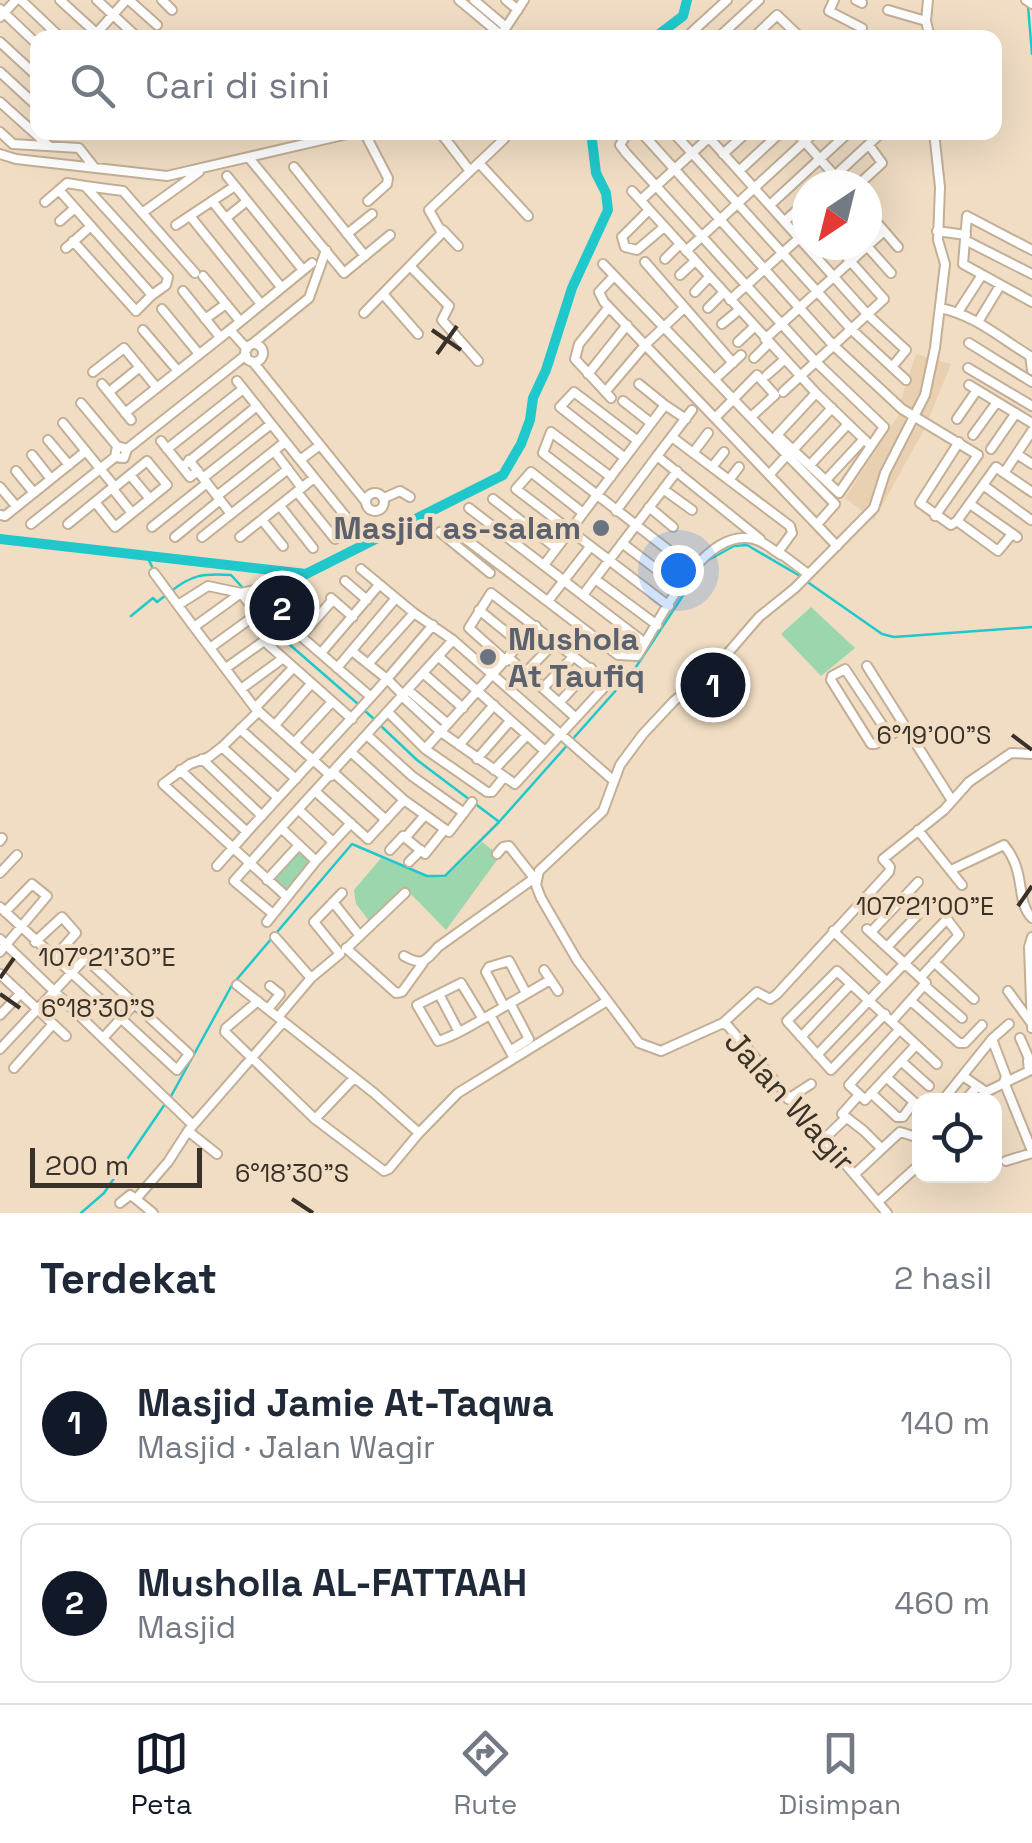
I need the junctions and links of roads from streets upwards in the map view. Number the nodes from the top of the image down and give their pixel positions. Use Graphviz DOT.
graph roads {
  1 [pos="19,0"];
  2 [pos="60,0"];
  3 [pos="97,0"];
  4 [pos="127,0"];
  5 [pos="162,0"];
  6 [pos="460,0"];
  7 [pos="474,0"];
  8 [pos="506,0"];
  9 [pos="524,0"];
  10 [pos="728,0"];
  11 [pos="760,0"];
  12 [pos="834,0"];
  13 [pos="928,0"];
  14 [pos="172,10"];
  15 [pos="518,10"];
  16 [pos="888,10"];
  17 [pos="1,13"];
  18 [pos="113,14"];
  19 [pos="486,16"];
  20 [pos="926,21"];
  21 [pos="157,26"];
  22 [pos="862,28"];
  23 [pos="52,30"];
  24 [pos="89,30"];
  25 [pos="100,30"];
  26 [pos="130,30"];
  27 [pos="499,30"];
  28 [pos="504,30"];
  29 [pos="699,30"];
  30 [pos="727,30"];
  31 [pos="761,30"];
  32 [pos="789,30"];
  33 [pos="928,30"];
  34 [pos="30,38"];
  35 [pos="0,42"];
  36 [pos="30,69"];
  37 [pos="0,72"];
  38 [pos="30,100"];
  39 [pos="0,102"];
  40 [pos="30,129"];
  41 [pos="0,132"];
  42 [pos="47,140"];
  43 [pos="305,140"];
  44 [pos="365,140"];
  45 [pos="446,140"];
  46 [pos="503,140"];
  47 [pos="623,140"];
  48 [pos="649,140"];
  49 [pos="679,140"];
  50 [pos="704,140"];
  51 [pos="713,140"];
  52 [pos="738,140"];
  53 [pos="772,140"];
  54 [pos="840,140"];
  55 [pos="874,140"];
  56 [pos="935,140"];
  57 [pos="804,142"];
  58 [pos="869,145"];
  59 [pos="0,154"];
  60 [pos="692,154"];
  61 [pos="723,154"];
  62 [pos="248,158"];
  63 [pos="819,159"];
  64 [pos="479,163"];
  65 [pos="94,167"];
  66 [pos="294,167"];
  67 [pos="202,170"];
  68 [pos="675,170"];
  69 [pos="829,170"];
  70 [pos="842,170"];
  71 [pos="874,170"];
  72 [pos="470,171"];
  73 [pos="739,171"];
  74 [pos="227,176"];
  75 [pos="85,186"];
  76 [pos="235,186"];
  77 [pos="656,186"];
  78 [pos="754,188"];
  79 [pos="59,190"];
  80 [pos="632,191"];
  81 [pos="642,199"];
  82 [pos="368,200"];
  83 [pos="212,201"];
  84 [pos="247,201"];
  85 [pos="45,202"];
  86 [pos="737,202"];
  87 [pos="770,205"];
  88 [pos="75,208"];
  89 [pos="648,211"];
  90 [pos="142,213"];
  91 [pos="372,214"];
  92 [pos="792,215"];
  93 [pos="190,216"];
  94 [pos="528,216"];
  95 [pos="226,218"];
  96 [pos="719,218"];
  97 [pos="60,221"];
  98 [pos="785,221"];
  99 [pos="176,225"];
  100 [pos="90,226"];
  101 [pos="792,226"];
  102 [pos="664,228"];
  103 [pos="444,230"];
  104 [pos="884,231"];
  105 [pos="937,231"];
  106 [pos="347,234"];
  107 [pos="390,236"];
  108 [pos="701,236"];
  109 [pos="965,238"];
  110 [pos="792,244"];
  111 [pos="458,246"];
  112 [pos="898,247"];
  113 [pos="683,248"];
  114 [pos="326,250"];
  115 [pos="1032,250"];
  116 [pos="783,252"];
  117 [pos="365,256"];
  118 [pos="665,259"];
  119 [pos="695,260"];
  120 [pos="821,260"];
  121 [pos="850,260"];
  122 [pos="879,260"];
  123 [pos="312,262"];
  124 [pos="645,262"];
  125 [pos="603,264"];
  126 [pos="410,266"];
  127 [pos="764,269"];
  128 [pos="303,270"];
  129 [pos="891,273"];
  130 [pos="1032,274"];
  131 [pos="680,275"];
  132 [pos="614,276"];
  133 [pos="975,276"];
  134 [pos="710,277"];
  135 [pos="833,277"];
  136 [pos="747,285"];
  137 [pos="282,288"];
  138 [pos="998,289"];
  139 [pos="817,291"];
  140 [pos="183,292"];
  141 [pos="695,292"];
  142 [pos="383,294"];
  143 [pos="152,295"];
  144 [pos="727,297"];
  145 [pos="1032,302"];
  146 [pos="226,304"];
  147 [pos="260,304"];
  148 [pos="609,307"];
  149 [pos="876,307"];
  150 [pos="162,308"];
  151 [pos="684,308"];
  152 [pos="708,308"];
  153 [pos="798,308"];
  154 [pos="940,308"];
  155 [pos="739,310"];
  156 [pos="958,312"];
  157 [pos="364,314"];
  158 [pos="868,314"];
  159 [pos="206,319"];
  160 [pos="240,321"];
  161 [pos="978,322"];
  162 [pos="722,324"];
  163 [pos="782,324"];
  164 [pos="627,325"];
  165 [pos="664,326"];
  166 [pos="754,327"];
  167 [pos="852,329"];
  168 [pos="144,330"];
  169 [pos="230,330"];
  170 [pos="888,333"];
  171 [pos="267,334"];
  172 [pos="418,334"];
  173 [pos="220,337"];
  174 [pos="767,341"];
  175 [pos="738,342"];
  176 [pos="969,343"];
  177 [pos="646,344"];
  178 [pos="834,345"];
  179 [pos="248,349"];
  180 [pos="199,354"];
  181 [pos="741,355"];
  182 [pos="259,357"];
  183 [pos="754,358"];
  184 [pos="784,360"];
  185 [pos="478,361"];
  186 [pos="733,362"];
  187 [pos="816,362"];
  188 [pos="140,366"];
  189 [pos="892,366"];
  190 [pos="968,368"];
  191 [pos="1032,370"];
  192 [pos="178,371"];
  193 [pos="93,372"];
  194 [pos="588,374"];
  195 [pos="767,375"];
  196 [pos="800,377"];
  197 [pos="715,379"];
  198 [pos="906,380"];
  199 [pos="1032,382"];
  200 [pos="639,384"];
  201 [pos="157,388"];
  202 [pos="783,392"];
  203 [pos="816,392"];
  204 [pos="733,398"];
  205 [pos="622,400"];
  206 [pos="996,402"];
  207 [pos="81,403"];
  208 [pos="665,405"];
  209 [pos="257,406"];
  210 [pos="1032,406"];
  211 [pos="832,408"];
  212 [pos="692,410"];
  213 [pos="1016,413"];
  214 [pos="915,416"];
  215 [pos="716,417"];
  216 [pos="751,417"];
  217 [pos="686,419"];
  218 [pos="957,419"];
  219 [pos="62,423"];
  220 [pos="651,423"];
  221 [pos="1032,423"];
  222 [pos="271,424"];
  223 [pos="848,424"];
  224 [pos="1032,431"];
  225 [pos="708,433"];
  226 [pos="973,435"];
  227 [pos="672,437"];
  228 [pos="48,440"];
  229 [pos="638,441"];
  230 [pos="285,442"];
  231 [pos="868,442"];
  232 [pos="959,442"];
  233 [pos="320,445"];
  234 [pos="117,446"];
  235 [pos="992,448"];
  236 [pos="127,449"];
  237 [pos="274,451"];
  238 [pos="86,452"];
  239 [pos="724,452"];
  240 [pos="790,452"];
  241 [pos="693,453"];
  242 [pos="1017,454"];
  243 [pos="32,455"];
  244 [pos="978,455"];
  245 [pos="657,456"];
  246 [pos="116,457"];
  247 [pos="625,458"];
  248 [pos="300,460"];
  249 [pos="186,463"];
  250 [pos="1032,464"];
  251 [pos="68,465"];
  252 [pos="810,465"];
  253 [pos="739,467"];
  254 [pos="712,468"];
  255 [pos="100,469"];
  256 [pos="288,469"];
  257 [pos="1000,470"];
  258 [pos="16,471"];
  259 [pos="676,471"];
  260 [pos="130,474"];
  261 [pos="769,474"];
  262 [pos="203,477"];
  263 [pos="610,477"];
  264 [pos="314,478"];
  265 [pos="51,479"];
  266 [pos="729,480"];
  267 [pos="826,480"];
  268 [pos="984,485"];
  269 [pos="0,486"];
  270 [pos="113,487"];
  271 [pos="663,489"];
  272 [pos="300,490"];
  273 [pos="1032,492"];
  274 [pos="34,493"];
  275 [pos="596,496"];
  276 [pos="219,498"];
  277 [pos="384,498"];
  278 [pos="410,498"];
  279 [pos="150,499"];
  280 [pos="493,499"];
  281 [pos="95,502"];
  282 [pos="366,502"];
  283 [pos="970,504"];
  284 [pos="16,506"];
  285 [pos="280,506"];
  286 [pos="650,506"];
  287 [pos="469,508"];
  288 [pos="692,510"];
  289 [pos="616,511"];
  290 [pos="132,513"];
  291 [pos="584,513"];
  292 [pos="0,514"];
  293 [pos="231,514"];
  294 [pos="936,516"];
  295 [pos="262,520"];
  296 [pos="1031,520"];
  297 [pos="958,521"];
  298 [pos="31,524"];
  299 [pos="68,524"];
  300 [pos="819,524"];
  301 [pos="635,526"];
  302 [pos="673,526"];
  303 [pos="152,527"];
  304 [pos="356,528"];
  305 [pos="455,531"];
  306 [pos="440,532"];
  307 [pos="569,532"];
  308 [pos="175,537"];
  309 [pos="202,537"];
  310 [pos="240,537"];
  311 [pos="335,538"];
  312 [pos="622,543"];
  313 [pos="283,546"];
  314 [pos="836,546"];
  315 [pos="590,547"];
  316 [pos="314,548"];
  317 [pos="556,548"];
  318 [pos="780,554"];
  319 [pos="608,560"];
  320 [pos="498,563"];
  321 [pos="544,565"];
  322 [pos="362,569"];
  323 [pos="693,569"];
  324 [pos="154,573"];
  325 [pos="805,577"];
  326 [pos="595,578"];
  327 [pos="564,580"];
  328 [pos="345,581"];
  329 [pos="380,585"];
  330 [pos="681,588"];
  331 [pos="241,592"];
  332 [pos="304,594"];
  333 [pos="583,595"];
  334 [pos="396,598"];
  335 [pos="367,600"];
  336 [pos="548,601"];
  337 [pos="270,603"];
  338 [pos="294,605"];
  339 [pos="178,606"];
  340 [pos="668,606"];
  341 [pos="478,610"];
  342 [pos="414,613"];
  343 [pos="353,616"];
  344 [pos="281,619"];
  345 [pos="433,625"];
  346 [pos="656,625"];
  347 [pos="536,626"];
  348 [pos="194,627"];
  349 [pos="301,636"];
  350 [pos="453,640"];
  351 [pos="556,642"];
  352 [pos="645,643"];
  353 [pos="521,644"];
  354 [pos="210,648"];
  355 [pos="352,651"];
  356 [pos="321,653"];
  357 [pos="438,656"];
  358 [pos="574,656"];
  359 [pos="618,656"];
  360 [pos="282,659"];
  361 [pos="508,659"];
  362 [pos="368,664"];
  363 [pos="611,665"];
  364 [pos="867,666"];
  365 [pos="226,668"];
  366 [pos="293,668"];
  367 [pos="338,668"];
  368 [pos="591,668"];
  369 [pos="525,672"];
  370 [pos="422,673"];
  371 [pos="494,674"];
  372 [pos="386,680"];
  373 [pos="312,684"];
  374 [pos="543,688"];
  375 [pos="241,689"];
  376 [pos="478,692"];
  377 [pos="405,694"];
  378 [pos="371,697"];
  379 [pos="332,702"];
  380 [pos="560,703"];
  381 [pos="494,705"];
  382 [pos="463,708"];
  383 [pos="257,709"];
  384 [pos="388,712"];
  385 [pos="575,717"];
  386 [pos="352,719"];
  387 [pos="510,721"];
  388 [pos="448,724"];
  389 [pos="274,725"];
  390 [pos="904,726"];
  391 [pos="240,730"];
  392 [pos="441,732"];
  393 [pos="527,734"];
  394 [pos="368,736"];
  395 [pos="889,736"];
  396 [pos="566,740"];
  397 [pos="294,743"];
  398 [pos="459,745"];
  399 [pos="222,747"];
  400 [pos="425,749"];
  401 [pos="545,751"];
  402 [pos="352,753"];
  403 [pos="1032,754"];
  404 [pos="202,759"];
  405 [pos="478,759"];
  406 [pos="313,760"];
  407 [pos="180,770"];
  408 [pos="494,770"];
  409 [pos="332,775"];
  410 [pos="504,778"];
  411 [pos="296,779"];
  412 [pos="614,782"];
  413 [pos="316,792"];
  414 [pos="278,798"];
  415 [pos="951,798"];
  416 [pos="404,800"];
  417 [pos="472,802"];
  418 [pos="299,810"];
  419 [pos="464,813"];
  420 [pos="425,815"];
  421 [pos="262,816"];
  422 [pos="386,820"];
  423 [pos="351,824"];
  424 [pos="281,828"];
  425 [pos="445,829"];
  426 [pos="918,830"];
  427 [pos="247,832"];
  428 [pos="406,837"];
  429 [pos="333,842"];
  430 [pos="299,845"];
  431 [pos="232,849"];
  432 [pos="390,850"];
  433 [pos="423,852"];
  434 [pos="497,854"];
  435 [pos="17,855"];
  436 [pos="316,861"];
  437 [pos="409,862"];
  438 [pos="435,863"];
  439 [pos="249,864"];
  440 [pos="216,866"];
  441 [pos="898,870"];
  442 [pos="951,870"];
  443 [pos="0,872"];
  444 [pos="535,877"];
  445 [pos="267,880"];
  446 [pos="918,882"];
  447 [pos="962,885"];
  448 [pos="342,893"];
  449 [pos="404,893"];
  450 [pos="287,897"];
  451 [pos="333,902"];
  452 [pos="927,905"];
  453 [pos="2,909"];
  454 [pos="1032,918"];
  455 [pos="21,928"];
  456 [pos="835,933"];
  457 [pos="360,936"];
  458 [pos="275,937"];
  459 [pos="35,942"];
  460 [pos="1031,944"];
  461 [pos="2,945"];
  462 [pos="887,947"];
  463 [pos="93,950"];
  464 [pos="343,951"];
  465 [pos="404,956"];
  466 [pos="85,958"];
  467 [pos="53,959"];
  468 [pos="934,962"];
  469 [pos="423,963"];
  470 [pos="904,963"];
  471 [pos="544,970"];
  472 [pos="70,974"];
  473 [pos="312,978"];
  474 [pos="2,979"];
  475 [pos="550,980"];
  476 [pos="886,981"];
  477 [pos="923,982"];
  478 [pos="851,984"];
  479 [pos="236,985"];
  480 [pos="270,986"];
  481 [pos="55,990"];
  482 [pos="558,991"];
  483 [pos="1008,991"];
  484 [pos="20,993"];
  485 [pos="526,993"];
  486 [pos="439,994"];
  487 [pos="868,999"];
  488 [pos="974,999"];
  489 [pos="258,1001"];
  490 [pos="607,1001"];
  491 [pos="911,1001"];
  492 [pos="135,1003"];
  493 [pos="507,1005"];
  494 [pos="38,1008"];
  495 [pos="770,1008"];
  496 [pos="268,1009"];
  497 [pos="0,1015"];
  498 [pos="486,1017"];
  499 [pos="889,1017"];
  500 [pos="962,1018"];
  501 [pos="120,1020"];
  502 [pos="281,1020"];
  503 [pos="723,1023"];
  504 [pos="54,1024"];
  505 [pos="982,1024"];
  506 [pos="1009,1024"];
  507 [pos="1032,1026"];
  508 [pos="900,1029"];
  509 [pos="459,1032"];
  510 [pos="66,1036"];
  511 [pos="104,1037"];
  512 [pos="801,1037"];
  513 [pos="1020,1038"];
  514 [pos="992,1039"];
  515 [pos="916,1044"];
  516 [pos="0,1049"];
  517 [pos="512,1054"];
  518 [pos="817,1055"];
  519 [pos="251,1059"];
  520 [pos="1030,1060"];
  521 [pos="901,1061"];
  522 [pos="937,1064"];
  523 [pos="14,1068"];
  524 [pos="963,1076"];
  525 [pos="354,1078"];
  526 [pos="886,1078"];
  527 [pos="1004,1082"];
  528 [pos="811,1084"];
  529 [pos="929,1086"];
  530 [pos="977,1087"];
  531 [pos="871,1093"];
  532 [pos="949,1093"];
  533 [pos="971,1093"];
  534 [pos="858,1096"];
  535 [pos="788,1099"];
  536 [pos="316,1118"];
  537 [pos="846,1118"];
  538 [pos="191,1128"];
  539 [pos="419,1133"];
  540 [pos="912,1136"];
  541 [pos="824,1139"];
  542 [pos="882,1149"];
  543 [pos="1032,1152"];
  544 [pos="218,1154"];
  545 [pos="1006,1161"];
  546 [pos="912,1171"];
  547 [pos="856,1172"];
  548 [pos="136,1199"];
  549 [pos="878,1201"];
  550 [pos="120,1203"];
  551 [pos="153,1213"];
  552 [pos="887,1213"];
  1 -- 17 [label="street"];
  1 -- 23 [label="street"];
  2 -- 24 [label="street"];
  3 -- 18 [label="street"];
  4 -- 18 [label="street"];
  4 -- 21 [label="street"];
  5 -- 14 [label="street"];
  6 -- 19 [label="street"];
  7 -- 19 [label="street"];
  8 -- 15 [label="street"];
  9 -- 15 [label="street"];
  10 -- 29 [label="street"];
  11 -- 30 [label="street"];
  12 -- 22 [label="street"];
  13 -- 20 [label="street"];
  15 -- 28 [label="street"];
  16 -- 20 [label="street"];
  17 -- 34 [label="street"];
  18 -- 25 [label="street"];
  18 -- 26 [label="street"];
  19 -- 27 [label="street"];
  20 -- 33 [label="street"];
  31 -- 32 [label="street"];
  35 -- 36 [label="street"];
  37 -- 38 [label="street"];
  39 -- 40 [label="street"];
  41 -- 42 [label="street"];
  42 -- 65 [label="street"];
  43 -- 62 [label="street"];
  44 -- 82 [label="street"];
  45 -- 72 [label="street"];
  46 -- 64 [label="street"];
  47 -- 77 [label="street"];
  48 -- 68 [label="street"];
  49 -- 60 [label="street"];
  50 -- 60 [label="street"];
  51 -- 61 [label="street"];
  52 -- 61 [label="street"];
  53 -- 73 [label="street"];
  54 -- 63 [label="street"];
  55 -- 58 [label="street"];
  56 -- 105 [label="street"];
  57 -- 63 [label="street"];
  57 -- 78 [label="street"];
  58 -- 70 [label="street"];
  58 -- 71 [label="street"];
  59 -- 65 [label="street"];
  60 -- 68 [label="street"];
  60 -- 86 [label="street"];
  61 -- 73 [label="street"];
  62 -- 67 [label="street"];
  62 -- 114 [label="street"];
  63 -- 69 [label="street"];
  63 -- 87 [label="street"];
  64 -- 72 [label="street"];
  64 -- 94 [label="street"];
  65 -- 67 [label="street"];
  66 -- 106 [label="street"];
  67 -- 90 [label="street"];
  68 -- 77 [label="street"];
  68 -- 96 [label="street"];
  72 -- 103 [label="street"];
  73 -- 78 [label="street"];
  74 -- 76 [label="street"];
  75 -- 79 [label="street"];
  75 -- 90 [label="street"];
  75 -- 143 [label="street"];
  76 -- 83 [label="street"];
  76 -- 84 [label="street"];
  77 -- 81 [label="street"];
  77 -- 108 [label="street"];
  78 -- 86 [label="street"];
  78 -- 87 [label="street"];
  79 -- 85 [label="street"];
  79 -- 88 [label="street"];
  80 -- 81 [label="street"];
  81 -- 89 [label="street"];
  83 -- 93 [label="street"];
  83 -- 95 [label="street"];
  84 -- 95 [label="street"];
  84 -- 128 [label="street"];
  86 -- 96 [label="street"];
  86 -- 116 [label="street"];
  87 -- 98 [label="street"];
  88 -- 97 [label="street"];
  88 -- 100 [label="street"];
  89 -- 102 [label="street"];
  89 -- 102 [label="street"];
  90 -- 146 [label="street"];
  91 -- 106 [label="street"];
  92 -- 98 [label="street"];
  93 -- 99 [label="street"];
  93 -- 147 [label="street"];
  95 -- 137 [label="street"];
  96 -- 108 [label="street"];
  96 -- 127 [label="street"];
  98 -- 101 [label="street"];
  100 -- 143 [label="street"];
  100 -- 143 [label="street"];
  102 -- 113 [label="street"];
  103 -- 111 [label="street"];
  103 -- 126 [label="street"];
  104 -- 112 [label="street"];
  105 -- 109 [label="street"];
  105 -- 154 [label="street"];
  106 -- 117 [label="street"];
  107 -- 117 [label="street"];
  108 -- 113 [label="street"];
  108 -- 136 [label="street"];
  109 -- 115 [label="street"];
  109 -- 130 [label="street"];
  109 -- 145 [label="street"];
  110 -- 116 [label="street"];
  113 -- 118 [label="street"];
  113 -- 119 [label="street"];
  114 -- 117 [label="street"];
  114 -- 171 [label="street"];
  116 -- 127 [label="street"];
  116 -- 139 [label="street"];
  119 -- 131 [label="street"];
  119 -- 134 [label="street"];
  120 -- 135 [label="street"];
  121 -- 135 [label="street"];
  121 -- 149 [label="street"];
  122 -- 129 [label="street"];
  123 -- 128 [label="street"];
  124 -- 151 [label="street"];
  125 -- 132 [label="street"];
  126 -- 142 [label="street"];
  126 -- 185 [label="street"];
  127 -- 136 [label="street"];
  127 -- 153 [label="street"];
  128 -- 137 [label="street"];
  132 -- 148 [label="street"];
  132 -- 165 [label="street"];
  133 -- 156 [label="street"];
  134 -- 141 [label="street"];
  134 -- 144 [label="street"];
  135 -- 139 [label="street"];
  135 -- 158 [label="street"];
  136 -- 144 [label="street"];
  136 -- 163 [label="street"];
  137 -- 147 [label="street"];
  138 -- 161 [label="street"];
  139 -- 153 [label="street"];
  139 -- 167 [label="street"];
  140 -- 159 [label="street"];
  142 -- 157 [label="street"];
  142 -- 172 [label="street"];
  144 -- 152 [label="street"];
  144 -- 155 [label="street"];
  146 -- 159 [label="street"];
  146 -- 160 [label="street"];
  147 -- 160 [label="street"];
  148 -- 164 [label="street"];
  148 -- 194 [label="street"];
  149 -- 158 [label="street"];
  149 -- 170 [label="street"];
  150 -- 180 [label="street"];
  151 -- 165 [label="street"];
  151 -- 186 [label="street"];
  153 -- 163 [label="street"];
  153 -- 178 [label="street"];
  154 -- 156 [label="street"];
  154 -- 214 [label="street"];
  155 -- 162 [label="street"];
  155 -- 166 [label="street"];
  156 -- 161 [label="street"];
  158 -- 167 [label="street"];
  158 -- 170 [label="street"];
  159 -- 173 [label="street"];
  160 -- 169 [label="street"];
  161 -- 191 [label="street"];
  163 -- 174 [label="street"];
  163 -- 187 [label="street"];
  164 -- 177 [label="street"];
  164 -- 194 [label="street"];
  165 -- 177 [label="street"];
  165 -- 197 [label="street"];
  166 -- 174 [label="street"];
  166 -- 175 [label="street"];
  167 -- 178 [label="street"];
  167 -- 189 [label="street"];
  168 -- 192 [label="street"];
  169 -- 173 [label="street"];
  169 -- 179 [label="street"];
  170 -- 189 [label="street"];
  171 -- 179 [label="street"];
  171 -- 182 [label="street"];
  173 -- 180 [label="street"];
  174 -- 183 [label="street"];
  174 -- 184 [label="street"];
  176 -- 199 [label="street"];
  177 -- 194 [label="street"];
  177 -- 215 [label="street"];
  178 -- 187 [label="street"];
  178 -- 214 [label="street"];
  179 -- 182 [label="street"];
  179 -- 182 [label="street"];
  179 -- 236 [label="street"];
  180 -- 192 [label="street"];
  181 -- 186 [label="street"];
  182 -- 233 [label="street"];
  184 -- 195 [label="street"];
  184 -- 196 [label="street"];
  186 -- 197 [label="street"];
  187 -- 196 [label="street"];
  187 -- 231 [label="street"];
  188 -- 193 [label="street"];
  188 -- 201 [label="street"];
  188 -- 201 [label="street"];
  189 -- 198 [label="street"];
  190 -- 210 [label="street"];
  192 -- 201 [label="street"];
  196 -- 202 [label="street"];
  196 -- 203 [label="street"];
  197 -- 204 [label="street"];
  200 -- 208 [label="street"];
  203 -- 211 [label="street"];
  203 -- 240 [label="street"];
  204 -- 215 [label="street"];
  204 -- 216 [label="street"];
  204 -- 216 [label="street"];
  205 -- 220 [label="street"];
  206 -- 213 [label="street"];
  206 -- 218 [label="street"];
  206 -- 226 [label="street"];
  207 -- 234 [label="street"];
  208 -- 217 [label="street"];
  208 -- 220 [label="street"];
  209 -- 222 [label="street"];
  209 -- 249 [label="street"];
  209 -- 249 [label="street"];
  211 -- 223 [label="street"];
  211 -- 240 [label="street"];
  212 -- 217 [label="street"];
  213 -- 221 [label="street"];
  213 -- 235 [label="street"];
  214 -- 232 [label="street"];
  214 -- 314 [label="street"];
  215 -- 261 [label="street"];
  216 -- 240 [label="street"];
  217 -- 227 [label="street"];
  219 -- 238 [label="street"];
  220 -- 229 [label="street"];
  222 -- 230 [label="street"];
  222 -- 262 [label="street"];
  223 -- 231 [label="street"];
  223 -- 252 [label="street"];
  224 -- 242 [label="street"];
  225 -- 241 [label="street"];
  227 -- 241 [label="street"];
  227 -- 245 [label="street"];
  228 -- 251 [label="street"];
  229 -- 247 [label="street"];
  229 -- 247 [label="street"];
  230 -- 237 [label="street"];
  230 -- 248 [label="street"];
  231 -- 267 [label="street"];
  231 -- 267 [label="street"];
  232 -- 244 [label="street"];
  232 -- 294 [label="street"];
  233 -- 248 [label="street"];
  233 -- 282 [label="street"];
  234 -- 236 [label="street"];
  234 -- 246 [label="street"];
  236 -- 246 [label="street"];
  237 -- 256 [label="street"];
  237 -- 276 [label="street"];
  238 -- 251 [label="street"];
  238 -- 255 [label="street"];
  239 -- 254 [label="street"];
  240 -- 252 [label="street"];
  240 -- 261 [label="street"];
  240 -- 300 [label="street"];
  241 -- 254 [label="street"];
  242 -- 250 [label="street"];
  242 -- 257 [label="street"];
  243 -- 265 [label="street"];
  244 -- 257 [label="street"];
  244 -- 294 [label="street"];
  245 -- 259 [label="street"];
  245 -- 289 [label="street"];
  246 -- 255 [label="street"];
  247 -- 263 [label="street"];
  248 -- 264 [label="street"];
  249 -- 262 [label="street"];
  251 -- 265 [label="street"];
  252 -- 267 [label="street"];
  253 -- 266 [label="street"];
  254 -- 266 [label="street"];
  255 -- 270 [label="street"];
  255 -- 298 [label="street"];
  256 -- 272 [label="street"];
  256 -- 293 [label="street"];
  257 -- 268 [label="street"];
  257 -- 273 [label="street"];
  258 -- 274 [label="street"];
  259 -- 271 [label="street"];
  259 -- 318 [label="street"];
  260 -- 270 [label="street"];
  260 -- 279 [label="street"];
  260 -- 279 [label="street"];
  261 -- 300 [label="street"];
  262 -- 276 [label="street"];
  262 -- 303 [label="street"];
  263 -- 275 [label="street"];
  263 -- 275 [label="street"];
  264 -- 272 [label="street"];
  264 -- 304 [label="street"];
  265 -- 274 [label="street"];
  266 -- 318 [label="street"];
  268 -- 283 [label="street"];
  268 -- 296 [label="street"];
  269 -- 284 [label="street"];
  270 -- 281 [label="street"];
  270 -- 290 [label="street"];
  271 -- 286 [label="street"];
  271 -- 288 [label="street"];
  272 -- 285 [label="street"];
  272 -- 311 [label="street"];
  274 -- 284 [label="street"];
  275 -- 289 [label="street"];
  275 -- 291 [label="street"];
  276 -- 293 [label="street"];
  276 -- 308 [label="street"];
  277 -- 278 [label="street"];
  277 -- 282 [label="street"];
  277 -- 282 [label="street"];
  279 -- 290 [label="street"];
  280 -- 317 [label="street"];
  281 -- 290 [label="street"];
  281 -- 299 [label="street"];
  283 -- 297 [label="street"];
  283 -- 297 [label="street"];
  284 -- 292 [label="street"];
  285 -- 295 [label="street"];
  285 -- 316 [label="street"];
  286 -- 301 [label="street"];
  286 -- 302 [label="street"];
  287 -- 321 [label="street"];
  289 -- 301 [label="street"];
  291 -- 307 [label="street"];
  291 -- 307 [label="street"];
  293 -- 309 [label="street"];
  294 -- 297 [label="street"];
  295 -- 310 [label="street"];
  295 -- 313 [label="street"];
  300 -- 314 [label="street"];
  301 -- 312 [label="street"];
  301 -- 323 [label="street"];
  305 -- 320 [label="street"];
  306 -- 320 [label="street"];
  307 -- 315 [label="street"];
  307 -- 317 [label="street"];
  312 -- 319 [label="street"];
  312 -- 330 [label="street"];
  314 -- 325 [label="street"];
  315 -- 319 [label="street"];
  315 -- 327 [label="street"];
  317 -- 321 [label="street"];
  318 -- 323 [label="street"];
  318 -- 325 [label="street"];
  319 -- 326 [label="street"];
  319 -- 340 [label="street"];
  320 -- 336 [label="street"];
  321 -- 327 [label="street"];
  322 -- 329 [label="street"];
  323 -- 330 [label="street"];
  324 -- 339 [label="street"];
  325 -- 412 [label="street"];
  326 -- 333 [label="street"];
  326 -- 346 [label="street"];
  327 -- 333 [label="street"];
  327 -- 336 [label="street"];
  328 -- 335 [label="street"];
  329 -- 334 [label="street"];
  329 -- 335 [label="street"];
  330 -- 340 [label="street"];
  331 -- 337 [label="street"];
  331 -- 339 [label="street"];
  331 -- 348 [label="street"];
  331 -- 354 [label="street"];
  332 -- 338 [label="street"];
  333 -- 352 [label="street"];
  334 -- 342 [label="street"];
  334 -- 355 [label="street"];
  335 -- 343 [label="street"];
  336 -- 359 [label="street"];
  337 -- 338 [label="street"];
  337 -- 344 [label="street"];
  338 -- 344 [label="street"];
  339 -- 348 [label="street"];
  340 -- 346 [label="street"];
  341 -- 347 [label="street"];
  341 -- 353 [label="street"];
  341 -- 361 [label="street"];
  342 -- 345 [label="street"];
  342 -- 362 [label="street"];
  343 -- 349 [label="street"];
  343 -- 356 [label="street"];
  344 -- 349 [label="street"];
  345 -- 350 [label="street"];
  345 -- 372 [label="street"];
  346 -- 352 [label="street"];
  347 -- 351 [label="street"];
  347 -- 353 [label="street"];
  348 -- 354 [label="street"];
  349 -- 356 [label="street"];
  350 -- 357 [label="street"];
  350 -- 371 [label="street"];
  351 -- 358 [label="street"];
  351 -- 369 [label="street"];
  352 -- 359 [label="street"];
  353 -- 361 [label="street"];
  354 -- 365 [label="street"];
  355 -- 362 [label="street"];
  355 -- 367 [label="street"];
  356 -- 367 [label="street"];
  357 -- 370 [label="street"];
  357 -- 376 [label="street"];
  358 -- 368 [label="street"];
  358 -- 374 [label="street"];
  359 -- 363 [label="street"];
  360 -- 365 [label="street"];
  360 -- 366 [label="street"];
  360 -- 375 [label="street"];
  361 -- 369 [label="street"];
  361 -- 371 [label="street"];
  362 -- 372 [label="street"];
  364 -- 390 [label="street"];
  365 -- 375 [label="street"];
  366 -- 373 [label="street"];
  366 -- 383 [label="street"];
  367 -- 378 [label="street"];
  368 -- 380 [label="street"];
  368 -- 385 [label="street"];
  369 -- 374 [label="street"];
  370 -- 377 [label="street"];
  370 -- 382 [label="street"];
  371 -- 376 [label="street"];
  371 -- 396 [label="street"];
  372 -- 377 [label="street"];
  372 -- 378 [label="street"];
  373 -- 379 [label="street"];
  373 -- 389 [label="street"];
  374 -- 380 [label="street"];
  375 -- 383 [label="street"];
  376 -- 381 [label="street"];
  376 -- 382 [label="street"];
  377 -- 384 [label="street"];
  377 -- 388 [label="street"];
  377 -- 392 [label="street"];
  378 -- 386 [label="street"];
  379 -- 386 [label="street"];
  379 -- 397 [label="street"];
  380 -- 385 [label="street"];
  381 -- 387 [label="street"];
  381 -- 398 [label="street"];
  382 -- 388 [label="street"];
  383 -- 389 [label="street"];
  383 -- 391 [label="street"];
  384 -- 394 [label="street"];
  384 -- 400 [label="street"];
  385 -- 396 [label="street"];
  386 -- 406 [label="street"];
  387 -- 393 [label="street"];
  387 -- 405 [label="street"];
  388 -- 392 [label="street"];
  389 -- 397 [label="street"];
  390 -- 395 [label="street"];
  390 -- 415 [label="street"];
  391 -- 399 [label="street"];
  391 -- 411 [label="street"];
  392 -- 398 [label="street"];
  392 -- 400 [label="street"];
  393 -- 401 [label="street"];
  393 -- 408 [label="street"];
  394 -- 402 [label="street"];
  394 -- 419 [label="street"];
  395 -- 395 [label="street"];
  396 -- 401 [label="street"];
  396 -- 412 [label="street"];
  397 -- 406 [label="street"];
  398 -- 405 [label="street"];
  399 -- 404 [label="street"];
  399 -- 414 [label="street"];
  400 -- 410 [label="street"];
  401 -- 410 [label="street"];
  402 -- 409 [label="street"];
  402 -- 416 [label="street"];
  403 -- 415 [label="street"];
  404 -- 407 [label="street"];
  404 -- 421 [label="street"];
  405 -- 408 [label="street"];
  406 -- 409 [label="street"];
  406 -- 411 [label="street"];
  407 -- 427 [label="street"];
  407 -- 431 [label="street"];
  408 -- 410 [label="street"];
  409 -- 413 [label="street"];
  409 -- 422 [label="street"];
  411 -- 414 [label="street"];
  412 -- 444 [label="street"];
  413 -- 418 [label="street"];
  413 -- 423 [label="street"];
  414 -- 421 [label="street"];
  415 -- 426 [label="street"];
  416 -- 420 [label="street"];
  416 -- 422 [label="street"];
  417 -- 419 [label="street"];
  418 -- 424 [label="street"];
  418 -- 429 [label="street"];
  419 -- 425 [label="street"];
  420 -- 425 [label="street"];
  420 -- 428 [label="street"];
  421 -- 427 [label="street"];
  422 -- 423 [label="street"];
  423 -- 429 [label="street"];
  424 -- 430 [label="street"];
  424 -- 439 [label="street"];
  425 -- 433 [label="street"];
  426 -- 442 [label="street"];
  426 -- 456 [label="street"];
  427 -- 431 [label="street"];
  428 -- 432 [label="street"];
  428 -- 433 [label="street"];
  429 -- 436 [label="street"];
  430 -- 436 [label="street"];
  430 -- 445 [label="street"];
  431 -- 439 [label="street"];
  431 -- 440 [label="street"];
  433 -- 437 [label="street"];
  433 -- 438 [label="street"];
  434 -- 444 [label="street"];
  435 -- 443 [label="street"];
  436 -- 450 [label="street"];
  439 -- 445 [label="street"];
  439 -- 450 [label="street"];
  441 -- 456 [label="street"];
  442 -- 447 [label="street"];
  442 -- 454 [label="street"];
  444 -- 469 [label="street"];
  444 -- 490 [label="street, Jalan Wagir"];
  445 -- 450 [label="street"];
  446 -- 462 [label="street"];
  448 -- 451 [label="street"];
  449 -- 457 [label="street"];
  451 -- 457 [label="street"];
  451 -- 464 [label="street"];
  452 -- 462 [label="street"];
  453 -- 455 [label="street"];
  453 -- 455 [label="street"];
  455 -- 459 [label="street"];
  455 -- 461 [label="street"];
  456 -- 476 [label="street"];
  456 -- 495 [label="street"];
  456 -- 503 [label="street"];
  457 -- 464 [label="street"];
  458 -- 473 [label="street"];
  459 -- 467 [label="street"];
  459 -- 467 [label="street"];
  460 -- 507 [label="street"];
  461 -- 481 [label="street"];
  462 -- 470 [label="street"];
  463 -- 466 [label="street"];
  464 -- 469 [label="street"];
  464 -- 473 [label="street"];
  465 -- 469 [label="street"];
  466 -- 472 [label="street"];
  466 -- 492 [label="street"];
  467 -- 472 [label="street"];
  468 -- 470 [label="street"];
  468 -- 477 [label="street"];
  468 -- 488 [label="street"];
  470 -- 476 [label="street"];
  470 -- 477 [label="street"];
  471 -- 475 [label="street"];
  472 -- 481 [label="street"];
  472 -- 501 [label="street"];
  473 -- 502 [label="street"];
  474 -- 484 [label="street"];
  475 -- 482 [label="street"];
  475 -- 485 [label="street"];
  476 -- 487 [label="street"];
  477 -- 491 [label="street"];
  477 -- 500 [label="street"];
  478 -- 487 [label="street"];
  478 -- 512 [label="street"];
  478 -- 512 [label="street"];
  479 -- 489 [label="street"];
  480 -- 496 [label="street"];
  481 -- 494 [label="street"];
  481 -- 511 [label="street"];
  483 -- 507 [label="street"];
  484 -- 494 [label="street"];
  484 -- 497 [label="street"];
  485 -- 493 [label="street"];
  485 -- 493 [label="street"];
  486 -- 498 [label="street"];
  486 -- 509 [label="street"];
  486 -- 509 [label="street"];
  487 -- 499 [label="street"];
  487 -- 518 [label="street"];
  489 -- 496 [label="street"];
  489 -- 519 [label="street"];
  490 -- 503 [label="street, Jalan Wagir"];
  490 -- 517 [label="street"];
  491 -- 499 [label="street"];
  491 -- 505 [label="street"];
  492 -- 501 [label="street"];
  492 -- 501 [label="street"];
  493 -- 498 [label="street"];
  493 -- 517 [label="street"];
  494 -- 504 [label="street"];
  494 -- 516 [label="street"];
  496 -- 502 [label="street"];
  498 -- 509 [label="street"];
  498 -- 517 [label="street"];
  499 -- 508 [label="street"];
  499 -- 518 [label="street"];
  501 -- 511 [label="street"];
  502 -- 519 [label="street"];
  502 -- 525 [label="street"];
  503 -- 535 [label="street, Jalan Wagir"];
  504 -- 510 [label="street"];
  504 -- 523 [label="street"];
  506 -- 514 [label="street"];
  508 -- 515 [label="street"];
  508 -- 534 [label="street"];
  511 -- 538 [label="street"];
  512 -- 518 [label="street"];
  513 -- 520 [label="street"];
  514 -- 524 [label="street"];
  514 -- 527 [label="street"];
  515 -- 521 [label="street"];
  515 -- 522 [label="street"];
  517 -- 539 [label="street"];
  519 -- 536 [label="street"];
  519 -- 538 [label="street"];
  520 -- 527 [label="street"];
  521 -- 526 [label="street"];
  521 -- 529 [label="street"];
  524 -- 530 [label="street"];
  524 -- 532 [label="street"];
  525 -- 536 [label="street"];
  525 -- 539 [label="street"];
  526 -- 531 [label="street"];
  526 -- 531 [label="street"];
  527 -- 530 [label="street"];
  527 -- 543 [label="street"];
  528 -- 535 [label="street"];
  530 -- 533 [label="street"];
  531 -- 534 [label="street"];
  534 -- 537 [label="street"];
  535 -- 541 [label="street, Jalan Wagir"];
  536 -- 539 [label="street"];
  537 -- 541 [label="street"];
  537 -- 542 [label="street"];
  538 -- 544 [label="street"];
  538 -- 548 [label="street"];
  540 -- 542 [label="street"];
  541 -- 547 [label="street, Jalan Wagir"];
  542 -- 547 [label="street"];
  543 -- 545 [label="street"];
  546 -- 549 [label="street"];
  547 -- 549 [label="street, Jalan Wagir"];
  548 -- 550 [label="street"];
  548 -- 551 [label="street"];
  549 -- 552 [label="street, Jalan Wagir"];
}
